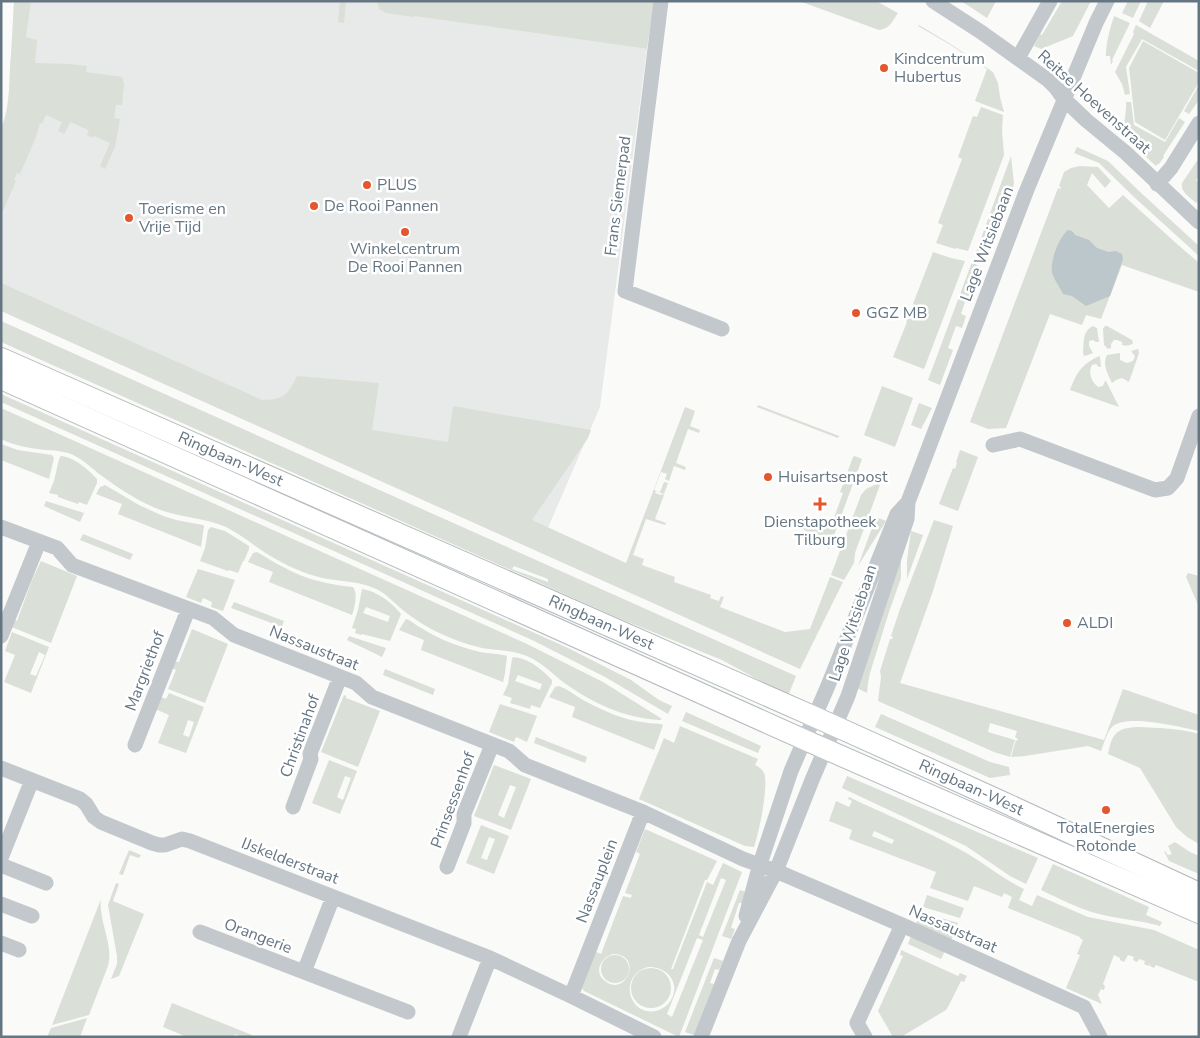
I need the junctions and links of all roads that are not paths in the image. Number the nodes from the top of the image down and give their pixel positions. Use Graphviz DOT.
graph roads {
  1 [pos="661,1"];
  2 [pos="934,1"];
  3 [pos="1050,1"];
  4 [pos="1107,1"];
  5 [pos="1018,58"];
  6 [pos="1064,99"];
  7 [pos="1199,123"];
  8 [pos="1157,184"];
  9 [pos="1199,222"];
  10 [pos="722,329"];
  11 [pos="1,358"];
  12 [pos="1,379"];
  13 [pos="1199,416"];
  14 [pos="993,445"];
  15 [pos="908,502"];
  16 [pos="1,527"];
  17 [pos="39,542"];
  18 [pos="188,610"];
  19 [pos="1,636"];
  20 [pos="340,677"];
  21 [pos="815,717"];
  22 [pos="834,726"];
  23 [pos="805,740"];
  24 [pos="135,745"];
  25 [pos="492,745"];
  26 [pos="825,749"];
  27 [pos="1,768"];
  28 [pos="32,780"];
  29 [pos="293,807"];
  30 [pos="643,812"];
  31 [pos="1,858"];
  32 [pos="760,864"];
  33 [pos="1,865"];
  34 [pos="447,867"];
  35 [pos="776,871"];
  36 [pos="46,883"];
  37 [pos="1199,893"];
  38 [pos="333,897"];
  39 [pos="1,904"];
  40 [pos="1199,913"];
  41 [pos="32,916"];
  42 [pos="902,925"];
  43 [pos="200,932"];
  44 [pos="739,941"];
  45 [pos="1,943"];
  46 [pos="19,950"];
  47 [pos="490,958"];
  48 [pos="304,972"];
  49 [pos="571,996"];
  50 [pos="408,1012"];
  51 [pos="459,1037"];
  52 [pos="654,1037"];
  53 [pos="702,1037"];
  54 [pos="865,1037"];
  55 [pos="1100,1037"];
  1 -- 10 [label="street, Frans Siemerpad"];
  2 -- 5 [label="street, Reitse Hoevenstraat"];
  3 -- 5 [label="street"];
  4 -- 6 [label="street, Lage Witsiebaan"];
  5 -- 6 [label="street, Reitse Hoevenstraat"];
  6 -- 8 [label="street, Reitse Hoevenstraat"];
  6 -- 15 [label="street, Lage Witsiebaan"];
  7 -- 8 [label="street"];
  8 -- 9 [label="street, Reitse Hoevenstraat"];
  11 -- 21 [label="main road, Ringbaan-West"];
  12 -- 23 [label="main road, Ringbaan-West"];
  13 -- 14 [label="street"];
  15 -- 21 [label="street, Lage Witsiebaan"];
  15 -- 22 [label="street, Lage Witsiebaan"];
  16 -- 17 [label="street, Nassaustraat"];
  17 -- 18 [label="street, Nassaustraat"];
  17 -- 19 [label="street"];
  18 -- 20 [label="street, Nassaustraat"];
  18 -- 24 [label="street, Margriethof"];
  20 -- 25 [label="street, Nassaustraat"];
  20 -- 29 [label="street, Christinahof"];
  21 -- 22 [label="main road, Ringbaan-West"];
  21 -- 23 [label="street, Lage Witsiebaan"];
  22 -- 26 [label="street, Lage Witsiebaan"];
  22 -- 37 [label="main road, Ringbaan-West"];
  23 -- 26 [label="main road, Ringbaan-West"];
  23 -- 32 [label="street"];
  25 -- 30 [label="street, Nassaustraat"];
  25 -- 34 [label="street, Prinsessenhof"];
  26 -- 35 [label="street"];
  26 -- 40 [label="main road, Ringbaan-West"];
  27 -- 28 [label="street, IJskelderstraat"];
  28 -- 31 [label="street"];
  28 -- 38 [label="street, IJskelderstraat"];
  30 -- 32 [label="street"];
  30 -- 49 [label="street, Nassauplein"];
  32 -- 35 [label="street"];
  32 -- 44 [label="street"];
  33 -- 36 [label="street"];
  35 -- 42 [label="street, Nassaustraat"];
  35 -- 44 [label="street"];
  38 -- 47 [label="street, IJskelderstraat"];
  38 -- 48 [label="street, Orangerie"];
  39 -- 41 [label="street"];
  42 -- 54 [label="street"];
  42 -- 55 [label="street, Nassaustraat"];
  43 -- 48 [label="street, Orangerie"];
  44 -- 53 [label="street"];
  45 -- 46 [label="street"];
  47 -- 49 [label="street, IJskelderstraat"];
  47 -- 51 [label="street"];
  48 -- 50 [label="street, Orangerie"];
  49 -- 52 [label="street"];
}
